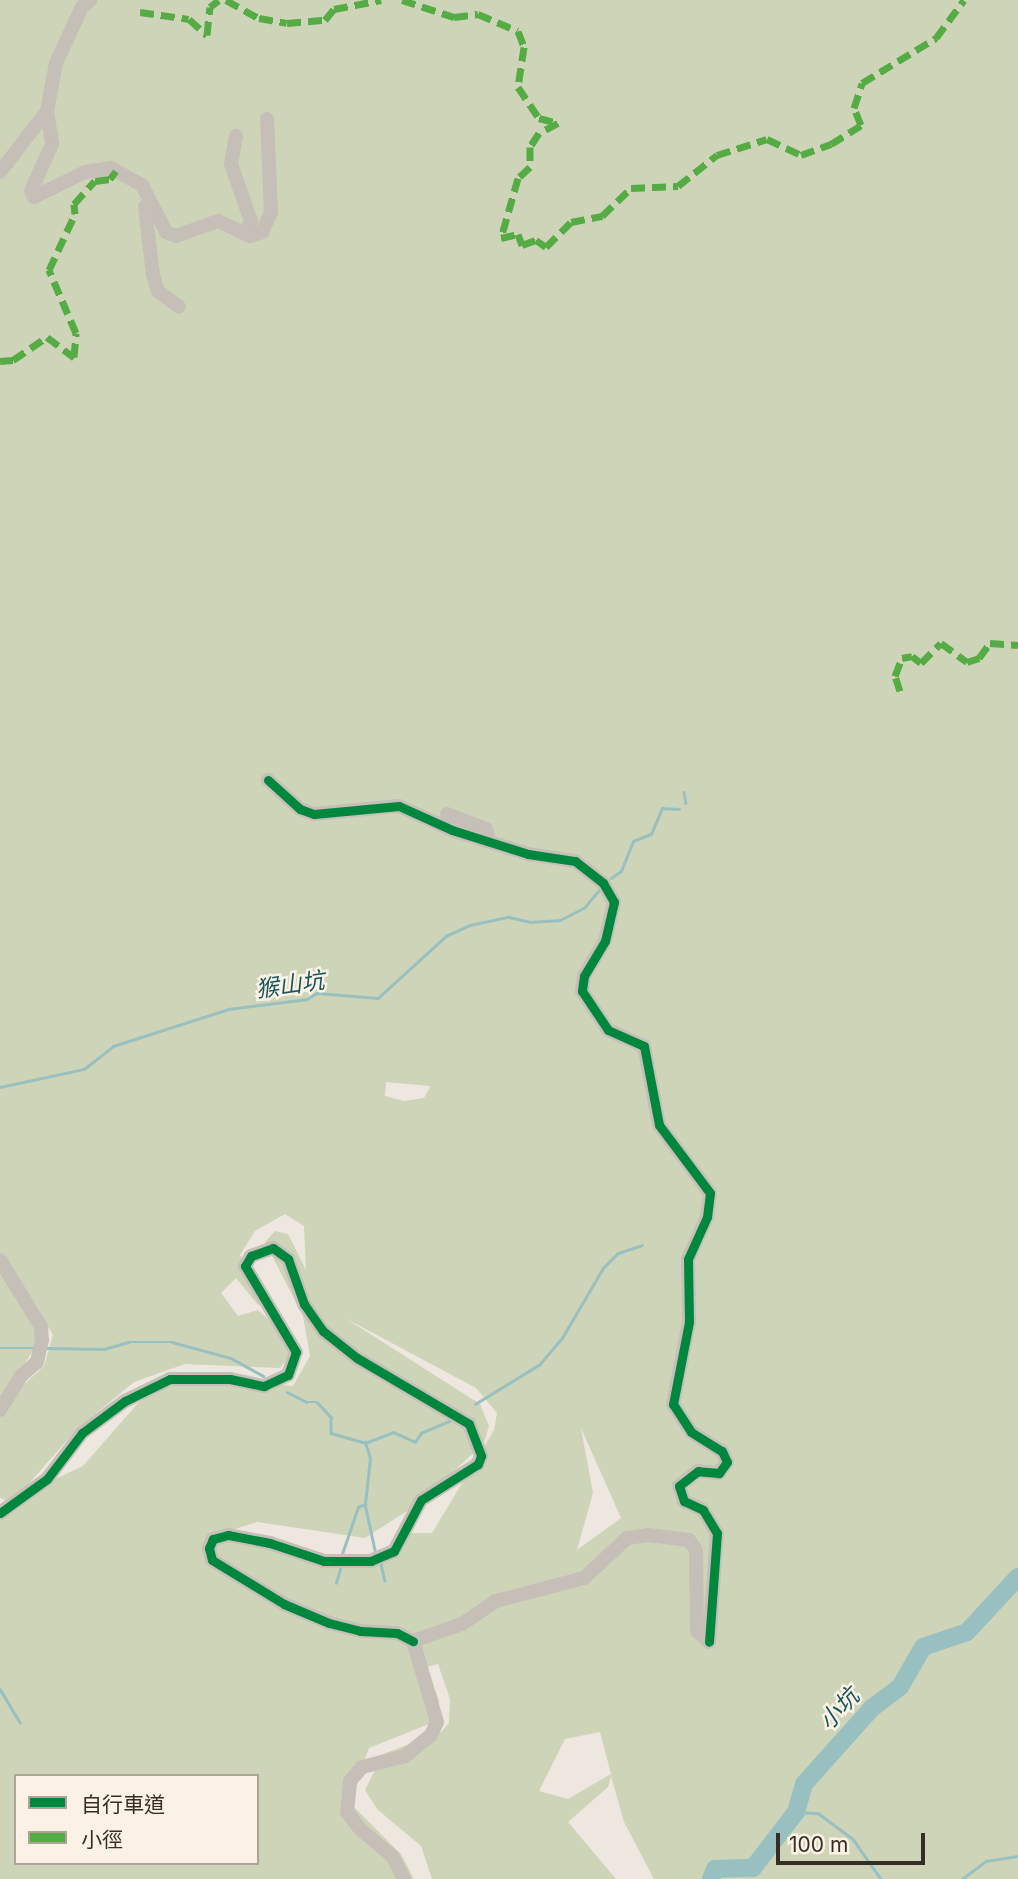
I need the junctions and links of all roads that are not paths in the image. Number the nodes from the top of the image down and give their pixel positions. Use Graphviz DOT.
graph roads {
  1 [pos="90,0"];
  2 [pos="47,111"];
  3 [pos="267,119"];
  4 [pos="236,136"];
  5 [pos="0,172"];
  6 [pos="127,176"];
  7 [pos="245,234"];
  8 [pos="179,307"];
  9 [pos="268,780"];
  10 [pos="447,814"];
  11 [pos="489,841"];
  12 [pos="0,1260"];
  13 [pos="0,1409"];
  14 [pos="0,1513"];
  15 [pos="413,1641"];
  16 [pos="404,1879"];
  1 -- 2 [label="street"];
  2 -- 5 [label="street"];
  2 -- 6 [label="street"];
  3 -- 7 [label="street"];
  4 -- 7 [label="street"];
  6 -- 7 [label="street"];
  6 -- 8 [label="street"];
  9 -- 11 [label="street"];
  10 -- 11 [label="street"];
  11 -- 15 [label="street"];
  12 -- 13 [label="street"];
  14 -- 15 [label="street"];
  15 -- 16 [label="street"];
}
